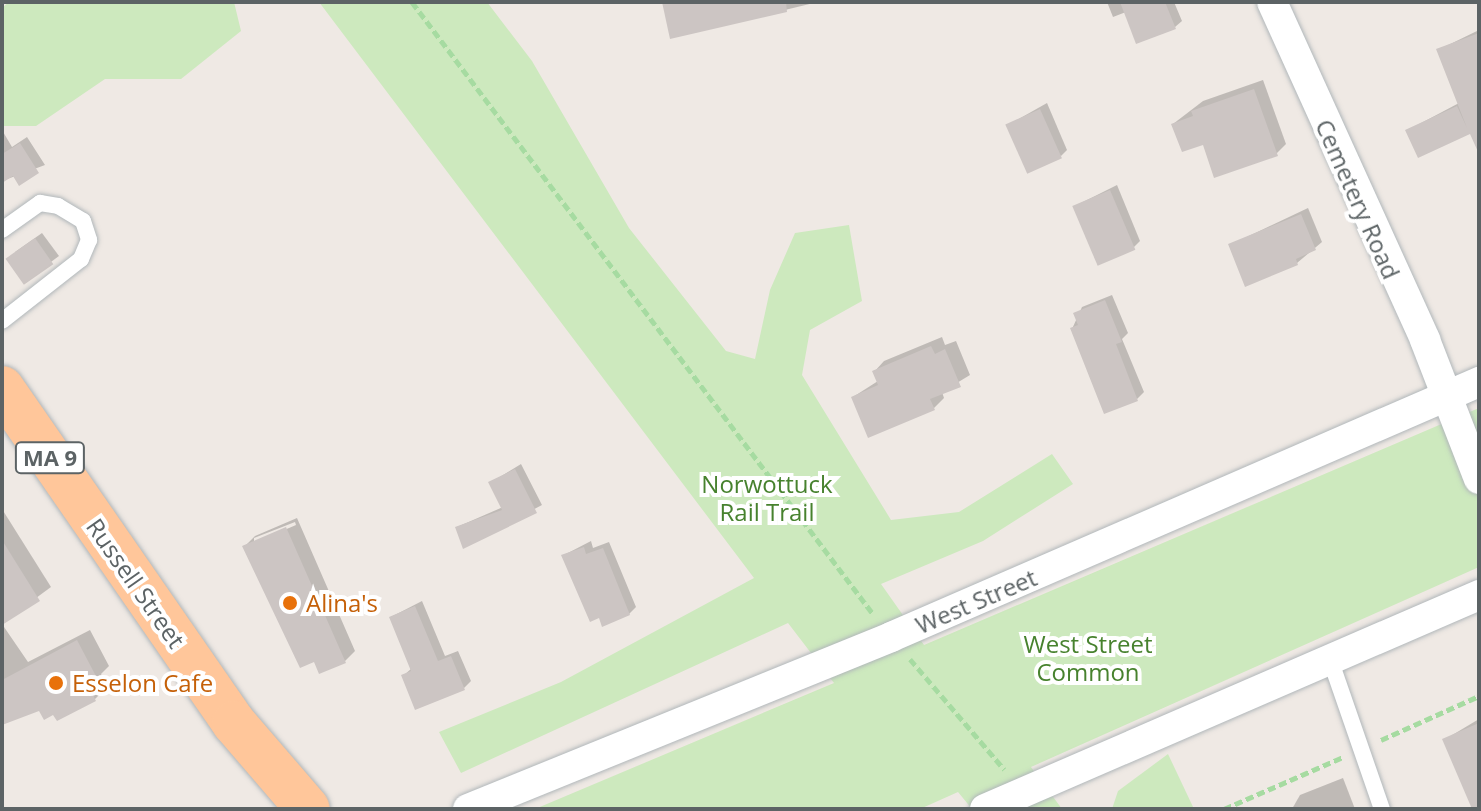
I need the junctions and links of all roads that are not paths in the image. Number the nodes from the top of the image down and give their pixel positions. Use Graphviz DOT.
graph roads {
  1 [pos="1272,2"];
  2 [pos="2,230"];
  3 [pos="2,321"];
  4 [pos="1479,382"];
  5 [pos="2,388"];
  6 [pos="1448,395"];
  7 [pos="1479,479"];
  8 [pos="1479,595"];
  9 [pos="1330,659"];
  10 [pos="1001,804"];
  11 [pos="308,809"];
  12 [pos="468,809"];
  13 [pos="1382,809"];
  1 -- 6 [label="street, Cemetery Road"];
  2 -- 3 [label="lane"];
  4 -- 6 [label="street, West Street"];
  5 -- 11 [label="highway, Russell Street / MA 9"];
  6 -- 7 [label="street, Cemetery Road"];
  6 -- 12 [label="street, West Street"];
  8 -- 9 [label="street"];
  9 -- 10 [label="street"];
  9 -- 13 [label="lane"];
}
